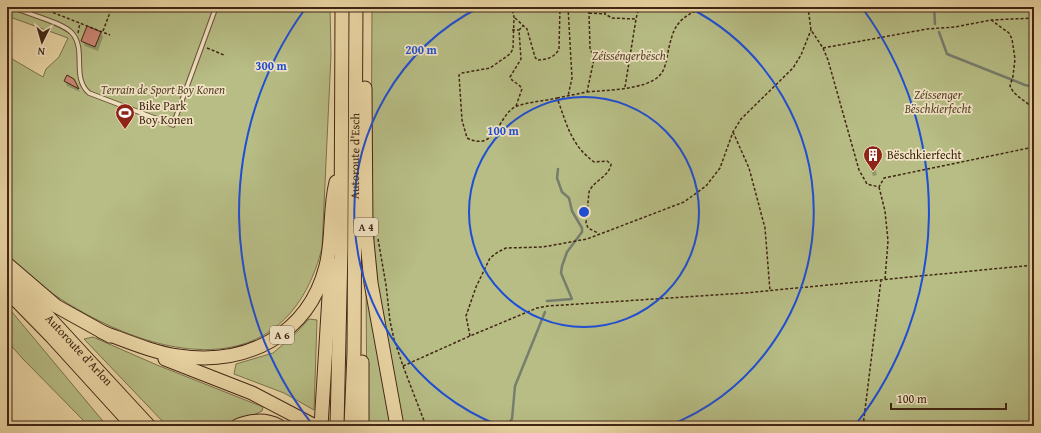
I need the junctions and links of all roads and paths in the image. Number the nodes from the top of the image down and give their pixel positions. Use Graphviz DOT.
graph roads {
  1 [pos="12,7"];
  2 [pos="39,7"];
  3 [pos="112,7"];
  4 [pos="216,7"];
  5 [pos="342,7"];
  6 [pos="356,7"];
  7 [pos="509,7"];
  8 [pos="560,7"];
  9 [pos="568,7"];
  10 [pos="586,7"];
  11 [pos="605,7"];
  12 [pos="640,7"];
  13 [pos="705,7"];
  14 [pos="808,7"];
  15 [pos="589,13"];
  16 [pos="605,14"];
  17 [pos="514,17"];
  18 [pos="1034,18"];
  19 [pos="636,19"];
  20 [pos="991,20"];
  21 [pos="356,26"];
  22 [pos="523,26"];
  23 [pos="512,30"];
  24 [pos="519,30"];
  25 [pos="811,30"];
  26 [pos="103,32"];
  27 [pos="110,34"];
  28 [pos="202,46"];
  29 [pos="823,48"];
  30 [pos="224,55"];
  31 [pos="625,87"];
  32 [pos="587,92"];
  33 [pos="568,96"];
  34 [pos="557,98"];
  35 [pos="516,106"];
  36 [pos="1034,110"];
  37 [pos="734,132"];
  38 [pos="1034,148"];
  39 [pos="341,163"];
  40 [pos="356,174"];
  41 [pos="879,187"];
  42 [pos="598,233"];
  43 [pos="378,239"];
  44 [pos="7,264"];
  45 [pos="1034,265"];
  46 [pos="7,275"];
  47 [pos="885,279"];
  48 [pos="881,280"];
  49 [pos="7,291"];
  50 [pos="770,291"];
  51 [pos="102,332"];
  52 [pos="470,336"];
  53 [pos="403,366"];
  54 [pos="129,423"];
  55 [pos="149,426"];
  56 [pos="237,426"];
  57 [pos="279,426"];
  58 [pos="315,426"];
  59 [pos="321,426"];
  60 [pos="337,426"];
  61 [pos="351,426"];
  62 [pos="362,426"];
  63 [pos="397,426"];
  64 [pos="426,426"];
  65 [pos="863,426"];
  1 -- 28 [label="lane"];
  2 -- 26 [label="path"];
  3 -- 26 [label="path"];
  4 -- 28 [label="lane"];
  5 -- 39 [label="highway, Autoroute d'Esch / A 4"];
  6 -- 21 [label="highway, Autoroute d'Esch / A 4"];
  7 -- 17 [label="path"];
  8 -- 22 [label="path"];
  9 -- 33 [label="path"];
  10 -- 15 [label="path"];
  11 -- 16 [label="path"];
  12 -- 19 [label="path"];
  13 -- 31 [label="path"];
  14 -- 25 [label="path"];
  15 -- 16 [label="path"];
  15 -- 32 [label="path"];
  16 -- 19 [label="path"];
  17 -- 22 [label="path"];
  17 -- 23 [label="path"];
  18 -- 20 [label="path"];
  19 -- 31 [label="path"];
  20 -- 29 [label="path"];
  20 -- 36 [label="path"];
  21 -- 40 [label="highway, Autoroute d'Esch / A 4"];
  21 -- 63 [label="highway, A 4"];
  22 -- 24 [label="path"];
  23 -- 24 [label="path"];
  23 -- 35 [label="path"];
  24 -- 35 [label="path"];
  25 -- 29 [label="path"];
  25 -- 37 [label="path"];
  26 -- 27 [label="path"];
  28 -- 30 [label="path"];
  29 -- 41 [label="path"];
  31 -- 32 [label="path"];
  32 -- 33 [label="path"];
  33 -- 34 [label="path"];
  34 -- 35 [label="path"];
  34 -- 42 [label="path"];
  37 -- 42 [label="path"];
  37 -- 50 [label="path"];
  38 -- 41 [label="path"];
  39 -- 51 [label="highway, A 6"];
  39 -- 59 [label="highway"];
  39 -- 60 [label="highway, Autoroute d'Esch / A 4"];
  40 -- 61 [label="highway, Autoroute d'Esch / A 4"];
  40 -- 62 [label="highway, A 4"];
  41 -- 47 [label="path"];
  42 -- 52 [label="path"];
  43 -- 53 [label="path"];
  44 -- 51 [label="highway, A 6"];
  45 -- 47 [label="path"];
  46 -- 55 [label="highway, Autoroute d'Arlon"];
  47 -- 48 [label="path"];
  48 -- 50 [label="path"];
  48 -- 65 [label="path"];
  49 -- 54 [label="highway, Autoroute d'Arlon"];
  50 -- 52 [label="path"];
  51 -- 58 [label="highway, A 6"];
  52 -- 53 [label="path"];
  53 -- 64 [label="path"];
  56 -- 57 [label="highway"];
}
